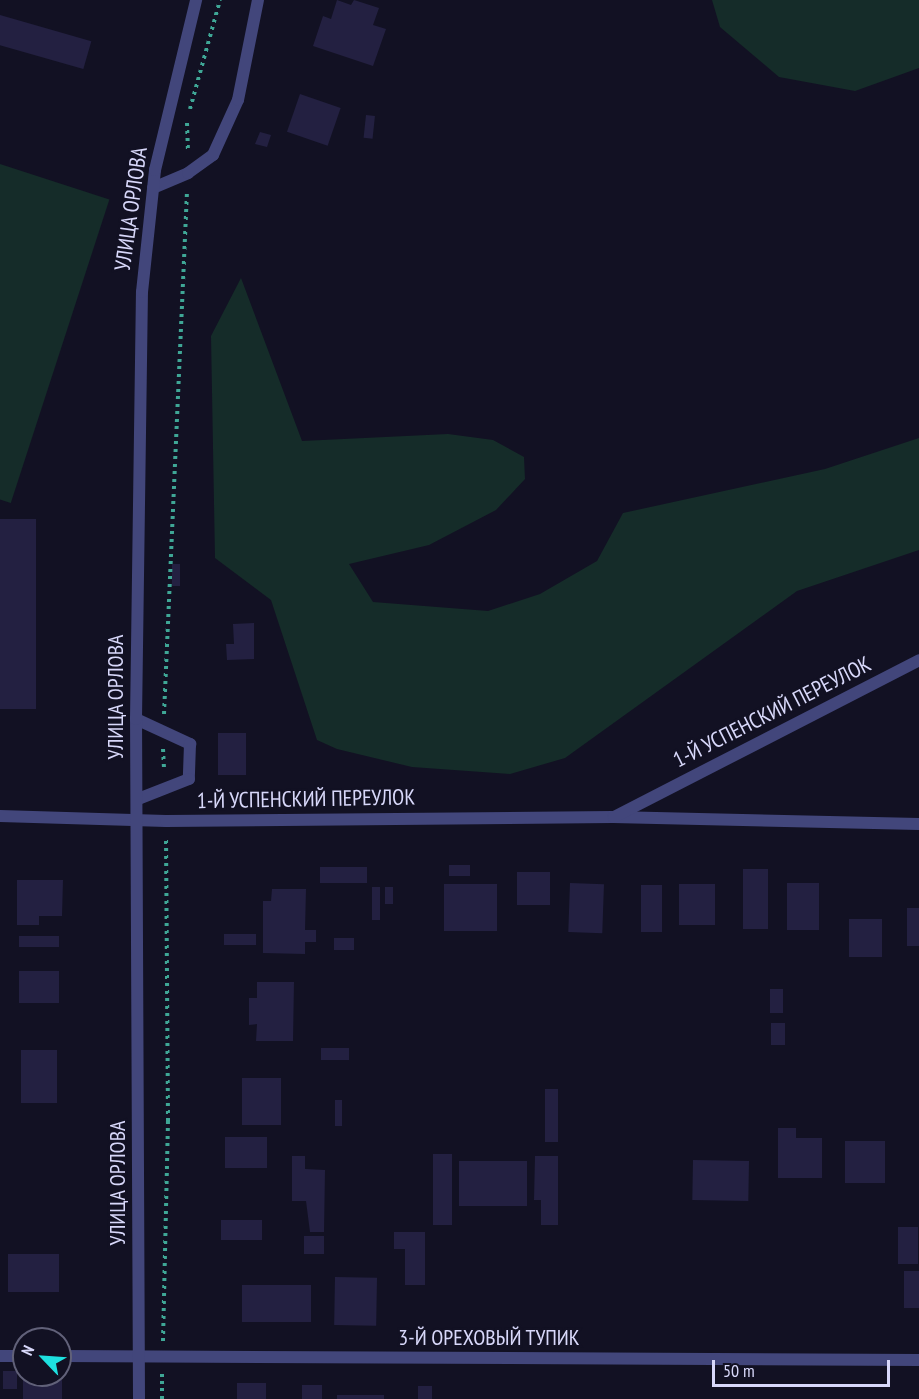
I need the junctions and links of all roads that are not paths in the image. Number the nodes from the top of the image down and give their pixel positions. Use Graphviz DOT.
graph roads {
  1 [pos="196,0"];
  2 [pos="258,0"];
  3 [pos="153,188"];
  4 [pos="919,660"];
  5 [pos="136,718"];
  6 [pos="138,799"];
  7 [pos="0,816"];
  8 [pos="613,817"];
  9 [pos="138,819"];
  10 [pos="919,824"];
  11 [pos="72,1356"];
  12 [pos="139,1357"];
  13 [pos="919,1360"];
  14 [pos="139,1399"];
  1 -- 3 [label="street, УЛИЦА ОРЛОВА"];
  2 -- 3 [label="street"];
  3 -- 5 [label="street, УЛИЦА ОРЛОВА"];
  4 -- 8 [label="street, 1-Й УСПЕНСКИЙ ПЕРЕУЛОК"];
  5 -- 6 [label="street, УЛИЦА ОРЛОВА"];
  5 -- 6 [label="street"];
  6 -- 9 [label="street, УЛИЦА ОРЛОВА"];
  7 -- 9 [label="street, 1-Й УСПЕНСКИЙ ПЕРЕУЛОК"];
  8 -- 9 [label="street, 1-Й УСПЕНСКИЙ ПЕРЕУЛОК"];
  8 -- 10 [label="street, 1-Й УСПЕНСКИЙ ПЕРЕУЛОК"];
  9 -- 12 [label="street, УЛИЦА ОРЛОВА"];
  11 -- 12 [label="street, 3-Й ОРЕХОВЫЙ ТУПИК"];
  12 -- 13 [label="street, 3-Й ОРЕХОВЫЙ ТУПИК"];
  12 -- 14 [label="street, УЛИЦА ОРЛОВА"];
}
